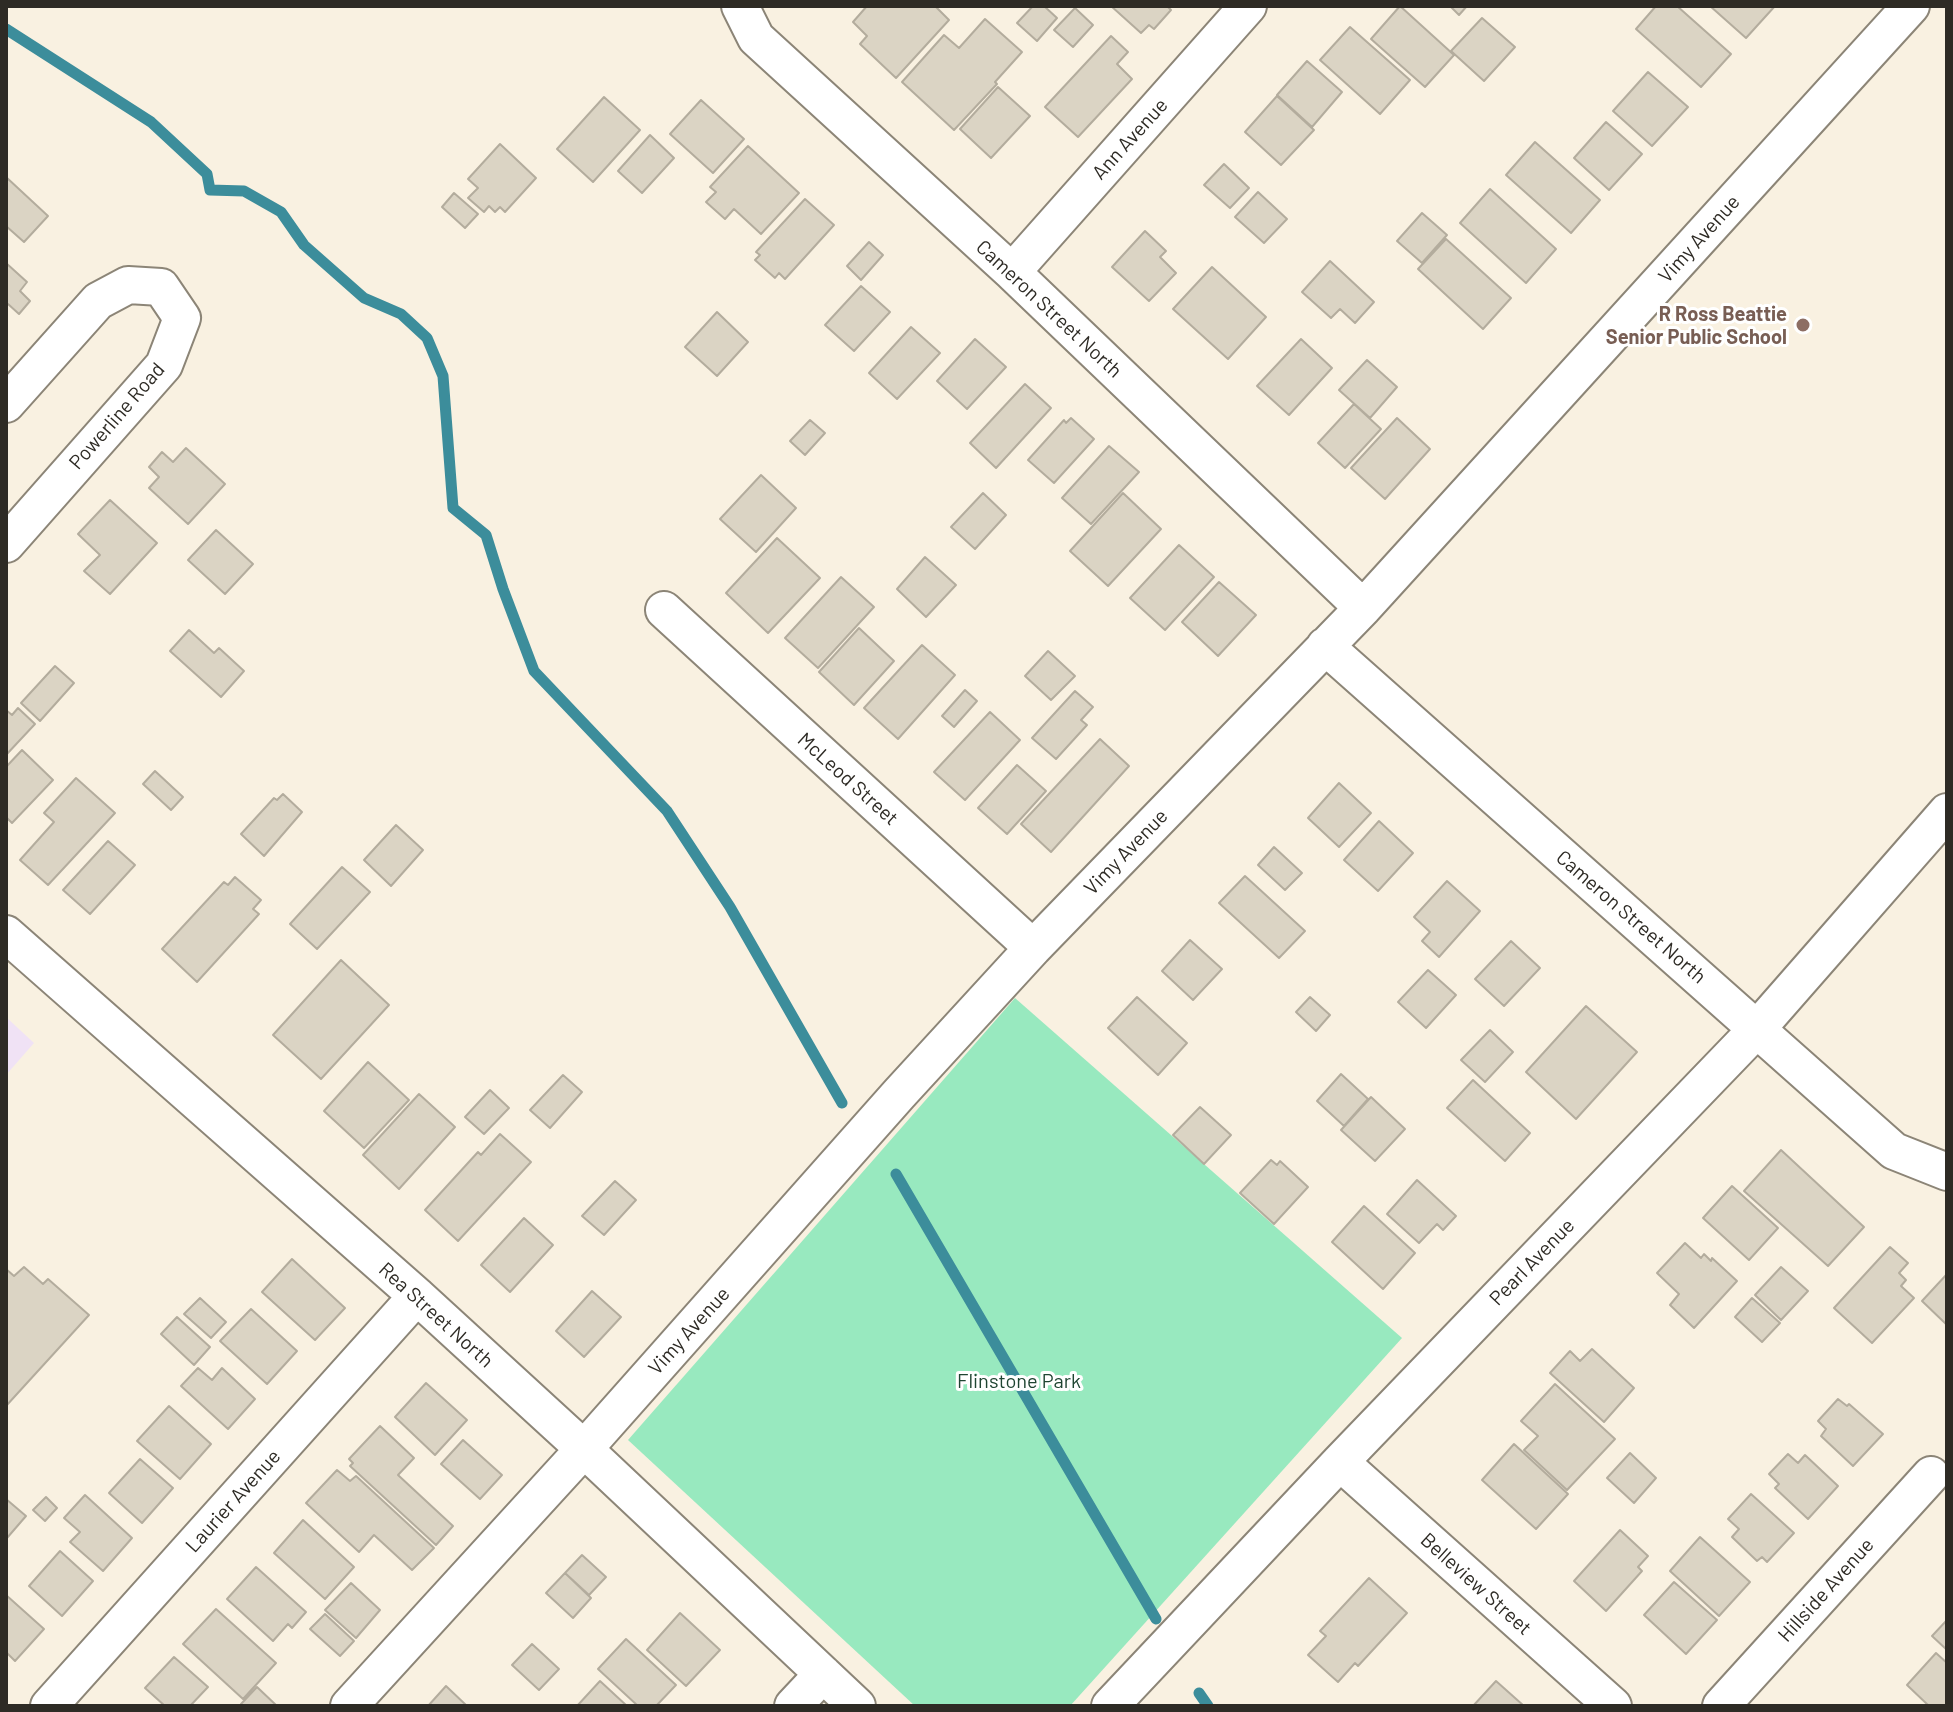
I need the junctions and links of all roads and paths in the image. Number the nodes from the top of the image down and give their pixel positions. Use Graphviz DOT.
graph roads {
  1 [pos="740,6"];
  2 [pos="1248,6"];
  3 [pos="1911,6"];
  4 [pos="1012,272"];
  5 [pos="6,404"];
  6 [pos="6,544"];
  7 [pos="1363,608"];
  8 [pos="664,610"];
  9 [pos="1325,646"];
  10 [pos="1947,812"];
  11 [pos="6,934"];
  12 [pos="1033,948"];
  13 [pos="1757,1029"];
  14 [pos="1947,1172"];
  15 [pos="417,1296"];
  16 [pos="584,1449"];
  17 [pos="1340,1462"];
  18 [pos="1931,1475"];
  19 [pos="823,1674"];
  20 [pos="49,1706"];
  21 [pos="349,1706"];
  22 [pos="793,1706"];
  23 [pos="857,1706"];
  24 [pos="1110,1706"];
  25 [pos="1613,1706"];
  26 [pos="1721,1706"];
  1 -- 4 [label="street, Cameron Street North"];
  2 -- 4 [label="street, Ann Avenue"];
  3 -- 7 [label="street, Vimy Avenue"];
  4 -- 7 [label="street, Cameron Street North"];
  5 -- 6 [label="street, Powerline Road"];
  7 -- 9 [label="street, Vimy Avenue"];
  8 -- 12 [label="street, McLeod Street"];
  9 -- 12 [label="street, Vimy Avenue"];
  9 -- 13 [label="street, Cameron Street North"];
  10 -- 13 [label="street, Pearl Avenue"];
  11 -- 15 [label="street, Rea Street North"];
  12 -- 16 [label="street, Vimy Avenue"];
  13 -- 14 [label="street, Cameron Street North"];
  13 -- 17 [label="street, Pearl Avenue"];
  15 -- 16 [label="street, Rea Street North"];
  15 -- 20 [label="street, Laurier Avenue"];
  16 -- 19 [label="street, Rea Street North"];
  16 -- 21 [label="street, Vimy Avenue"];
  17 -- 24 [label="street, Pearl Avenue"];
  17 -- 25 [label="street, Belleview Street"];
  18 -- 26 [label="street, Hillside Avenue"];
  19 -- 22 [label="street"];
  19 -- 23 [label="street, Rea Street North"];
}
